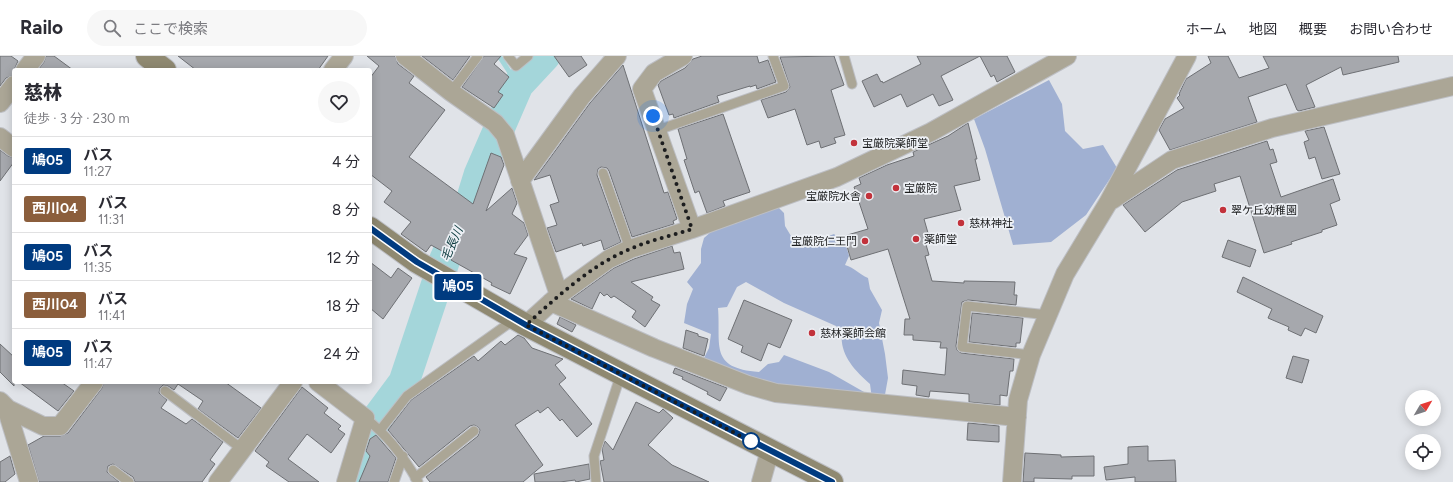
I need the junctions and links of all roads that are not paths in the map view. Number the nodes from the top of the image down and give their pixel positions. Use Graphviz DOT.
graph roads {
  1 [pos="36,56"];
  2 [pos="147,56"];
  3 [pos="344,56"];
  4 [pos="405,56"];
  5 [pos="478,56"];
  6 [pos="508,56"];
  7 [pos="528,56"];
  8 [pos="617,56"];
  9 [pos="683,56"];
  10 [pos="774,56"];
  11 [pos="844,56"];
  12 [pos="1067,56"];
  13 [pos="1187,56"];
  14 [pos="27,68"];
  15 [pos="162,68"];
  16 [pos="335,68"];
  17 [pos="852,84"];
  18 [pos="1453,86"];
  19 [pos="12,88"];
  20 [pos="451,92"];
  21 [pos="0,103"];
  22 [pos="658,130"];
  23 [pos="0,137"];
  24 [pos="12,146"];
  25 [pos="603,172"];
  26 [pos="520,181"];
  27 [pos="1108,203"];
  28 [pos="372,229"];
  29 [pos="692,229"];
  30 [pos="630,249"];
  31 [pos="555,299"];
  32 [pos="1048,315"];
  33 [pos="520,322"];
  34 [pos="1031,355"];
  35 [pos="621,374"];
  36 [pos="92,384"];
  37 [pos="291,384"];
  38 [pos="321,384"];
  39 [pos="165,391"];
  40 [pos="4,405"];
  41 [pos="1017,416"];
  42 [pos="365,418"];
  43 [pos="381,429"];
  44 [pos="474,431"];
  45 [pos="242,449"];
  46 [pos="770,450"];
  47 [pos="402,456"];
  48 [pos="113,470"];
  49 [pos="417,480"];
  50 [pos="29,482"];
  51 [pos="130,482"];
  52 [pos="218,482"];
  53 [pos="346,482"];
  54 [pos="394,482"];
  55 [pos="596,482"];
  56 [pos="761,482"];
  57 [pos="832,482"];
  58 [pos="1012,482"];
  1 -- 14 [label="street"];
  2 -- 15 [label="main road"];
  3 -- 16 [label="street"];
  4 -- 20 [label="street"];
  5 -- 20 [label="lane"];
  6 -- 7 [label="lane"];
  8 -- 26 [label="street"];
  9 -- 22 [label="street"];
  10 -- 22 [label="lane"];
  11 -- 17 [label="lane"];
  12 -- 29 [label="street"];
  13 -- 27 [label="street"];
  18 -- 27 [label="street"];
  19 -- 21 [label="street"];
  20 -- 26 [label="street"];
  22 -- 29 [label="street"];
  23 -- 24 [label="street"];
  25 -- 30 [label="lane"];
  26 -- 31 [label="street"];
  27 -- 32 [label="street"];
  28 -- 33 [label="main road"];
  29 -- 30 [label="street"];
  30 -- 31 [label="street"];
  31 -- 33 [label="street"];
  31 -- 41 [label="street"];
  32 -- 34 [label="street"];
  32 -- 34 [label="lane"];
  33 -- 35 [label="main road"];
  33 -- 43 [label="lane"];
  34 -- 41 [label="street"];
  35 -- 46 [label="main road"];
  35 -- 55 [label="lane"];
  36 -- 40 [label="street"];
  37 -- 45 [label="street"];
  38 -- 42 [label="street"];
  39 -- 45 [label="lane"];
  40 -- 50 [label="street"];
  41 -- 58 [label="street"];
  42 -- 43 [label="lane"];
  42 -- 53 [label="street"];
  43 -- 47 [label="lane"];
  44 -- 49 [label="lane"];
  45 -- 52 [label="street"];
  46 -- 56 [label="street"];
  46 -- 57 [label="main road"];
  47 -- 49 [label="lane"];
  47 -- 54 [label="lane"];
  48 -- 51 [label="lane"];
}
